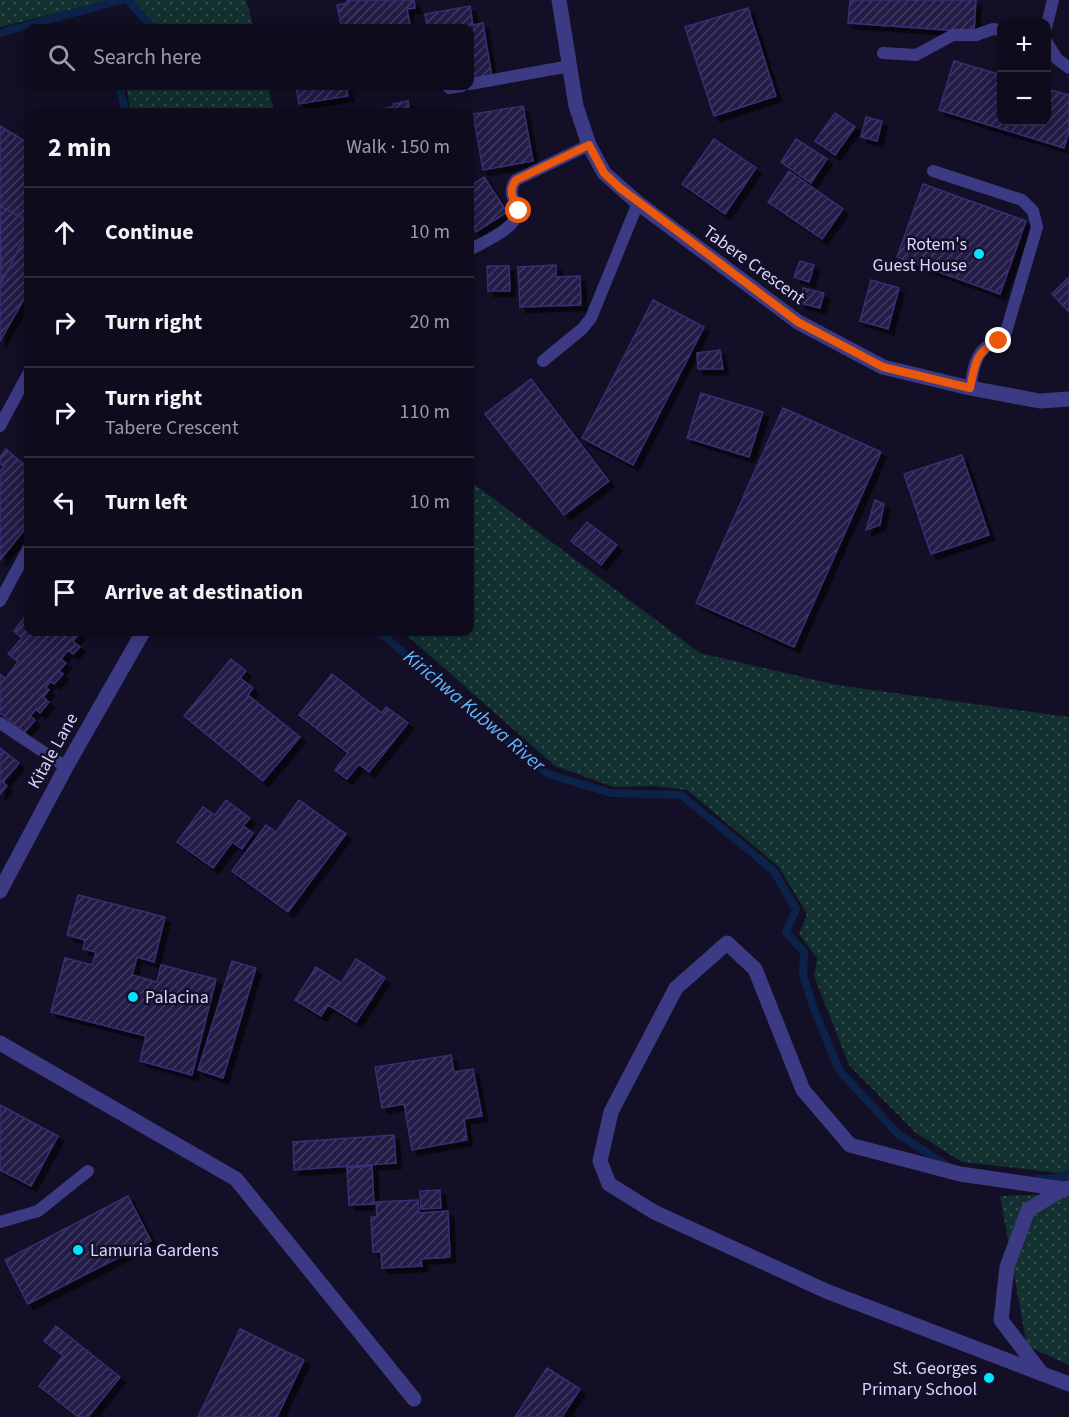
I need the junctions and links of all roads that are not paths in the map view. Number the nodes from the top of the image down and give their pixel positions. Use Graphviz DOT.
graph roads {
  1 [pos="559,0"];
  2 [pos="1053,0"];
  3 [pos="1049,18"];
  4 [pos="997,29"];
  5 [pos="1051,48"];
  6 [pos="883,53"];
  7 [pos="570,66"];
  8 [pos="1069,68"];
  9 [pos="474,83"];
  10 [pos="589,145"];
  11 [pos="933,171"];
  12 [pos="638,203"];
  13 [pos="474,248"];
  14 [pos="543,361"];
  15 [pos="24,381"];
  16 [pos="970,388"];
  17 [pos="1069,399"];
  18 [pos="0,426"];
  19 [pos="24,556"];
  20 [pos="0,601"];
  21 [pos="141,636"];
  22 [pos="0,723"];
  23 [pos="66,767"];
  24 [pos="0,891"];
  25 [pos="0,1043"];
  26 [pos="88,1171"];
  27 [pos="1066,1189"];
  28 [pos="0,1222"];
  29 [pos="1042,1374"];
  30 [pos="1069,1384"];
  31 [pos="414,1399"];
  1 -- 7 [label="street, Tabere Crescent"];
  2 -- 3 [label="lane"];
  4 -- 6 [label="lane"];
  5 -- 8 [label="lane"];
  7 -- 9 [label="lane"];
  7 -- 10 [label="street, Tabere Crescent"];
  10 -- 12 [label="street, Tabere Crescent"];
  10 -- 13 [label="lane"];
  11 -- 16 [label="lane"];
  12 -- 14 [label="lane"];
  12 -- 16 [label="street, Tabere Crescent"];
  15 -- 18 [label="lane"];
  16 -- 17 [label="street, Tabere Crescent"];
  19 -- 20 [label="lane"];
  21 -- 23 [label="street, Kitale Lane"];
  22 -- 23 [label="lane"];
  23 -- 24 [label="street, Kitale Lane"];
  25 -- 31 [label="street"];
  26 -- 28 [label="lane"];
  27 -- 29 [label="street"];
  27 -- 29 [label="street"];
  29 -- 30 [label="street"];
}
